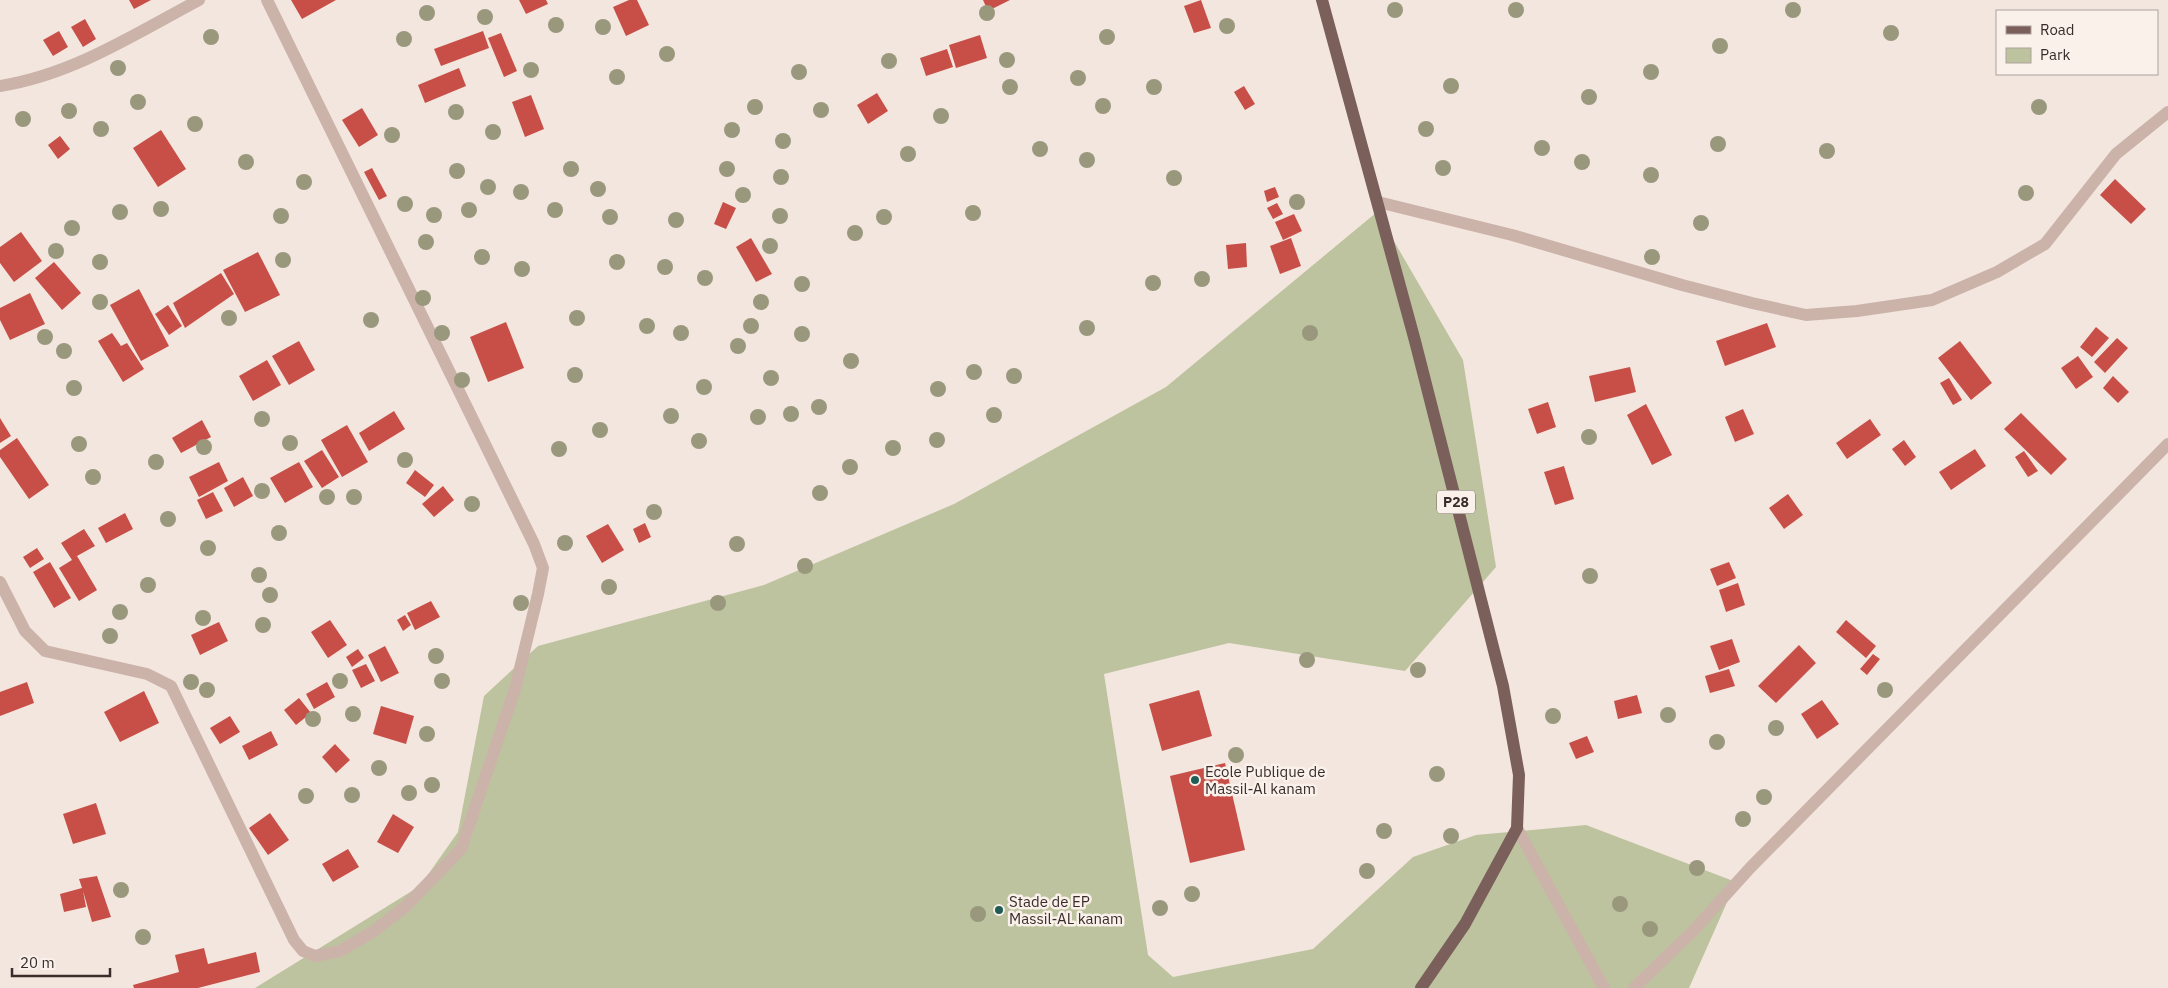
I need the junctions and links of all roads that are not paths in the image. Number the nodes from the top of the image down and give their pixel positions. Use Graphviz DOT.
graph roads {
  1 [pos="199,0"];
  2 [pos="267,0"];
  3 [pos="1322,0"];
  4 [pos="0,86"];
  5 [pos="2168,112"];
  6 [pos="1378,202"];
  7 [pos="2168,444"];
  8 [pos="0,582"];
  9 [pos="1516,828"];
  10 [pos="1421,988"];
  11 [pos="1604,988"];
  12 [pos="1634,988"];
  1 -- 4 [label="street"];
  2 -- 8 [label="street"];
  3 -- 6 [label="main road, P28"];
  5 -- 6 [label="street"];
  6 -- 9 [label="main road, P28"];
  7 -- 12 [label="street"];
  9 -- 10 [label="main road, P28"];
  9 -- 11 [label="street"];
}
